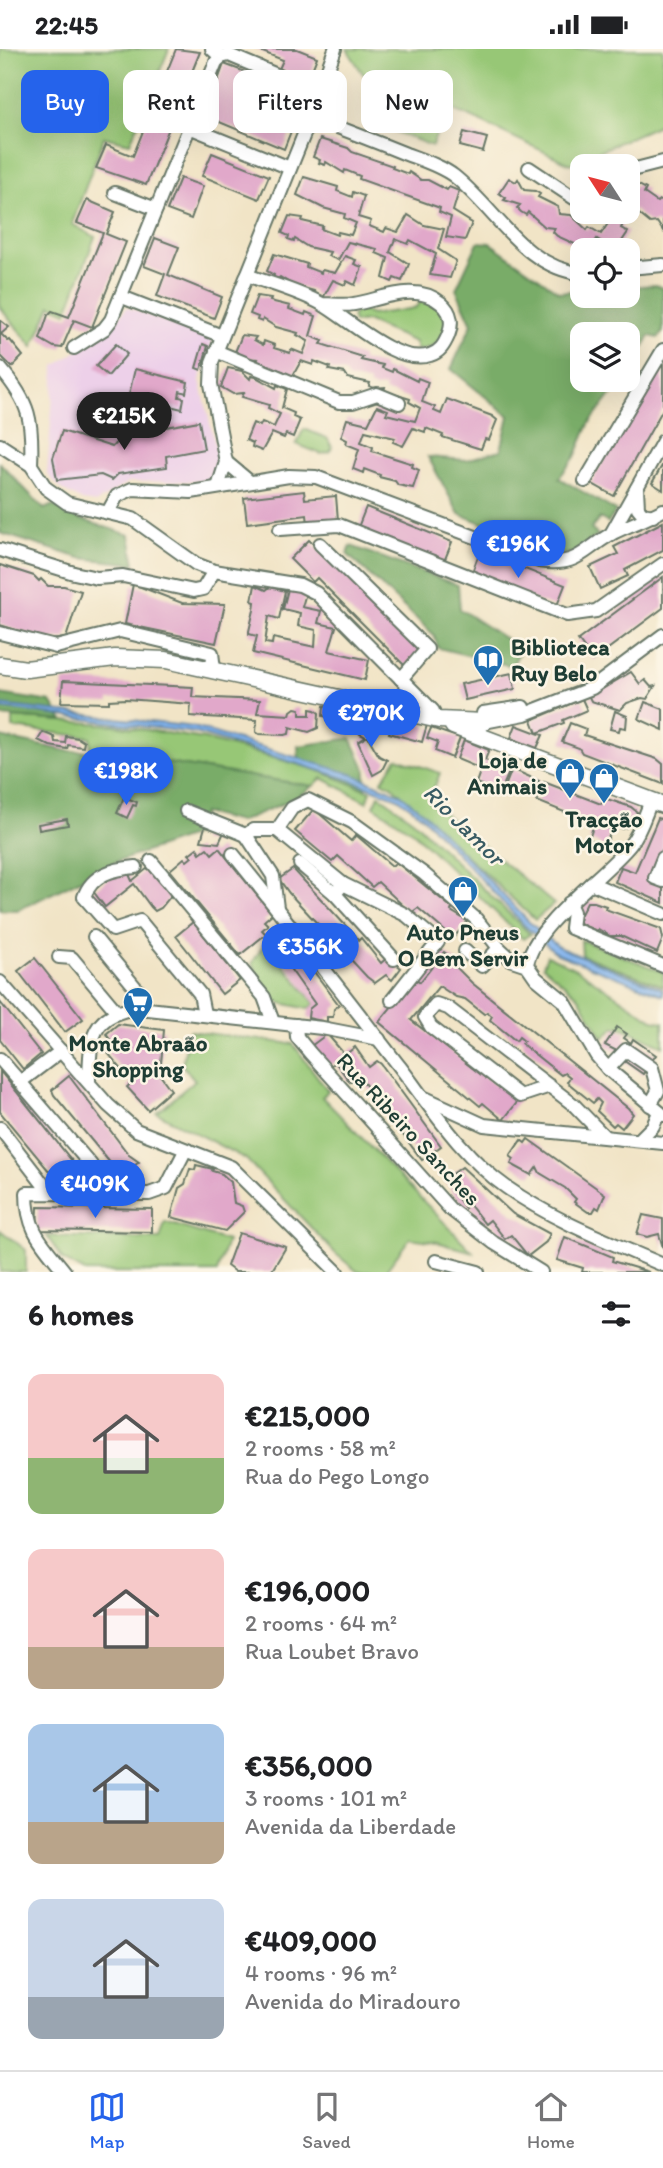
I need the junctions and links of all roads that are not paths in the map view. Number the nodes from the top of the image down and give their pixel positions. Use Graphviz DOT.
graph roads {
  1 [pos="335,49"];
  2 [pos="216,53"];
  3 [pos="260,68"];
  4 [pos="213,70"];
  5 [pos="265,70"];
  6 [pos="327,70"];
  7 [pos="347,131"];
  8 [pos="187,133"];
  9 [pos="204,133"];
  10 [pos="304,133"];
  11 [pos="663,162"];
  12 [pos="290,168"];
  13 [pos="529,168"];
  14 [pos="640,168"];
  15 [pos="115,193"];
  16 [pos="570,195"];
  17 [pos="156,209"];
  18 [pos="663,265"];
  19 [pos="640,267"];
  20 [pos="570,271"];
  21 [pos="247,275"];
  22 [pos="122,297"];
  23 [pos="322,304"];
  24 [pos="355,304"];
  25 [pos="353,328"];
  26 [pos="222,336"];
  27 [pos="74,348"];
  28 [pos="663,350"];
  29 [pos="216,351"];
  30 [pos="0,368"];
  31 [pos="399,403"];
  32 [pos="663,441"];
  33 [pos="0,445"];
  34 [pos="226,463"];
  35 [pos="31,465"];
  36 [pos="585,481"];
  37 [pos="250,482"];
  38 [pos="638,485"];
  39 [pos="218,487"];
  40 [pos="108,512"];
  41 [pos="658,513"];
  42 [pos="280,529"];
  43 [pos="611,534"];
  44 [pos="320,544"];
  45 [pos="0,550"];
  46 [pos="663,564"];
  47 [pos="214,571"];
  48 [pos="0,633"];
  49 [pos="663,635"];
  50 [pos="0,665"];
  51 [pos="214,669"];
  52 [pos="401,679"];
  53 [pos="436,716"];
  54 [pos="483,717"];
  55 [pos="494,740"];
  56 [pos="657,803"];
  57 [pos="186,811"];
  58 [pos="277,830"];
  59 [pos="246,835"];
  60 [pos="233,854"];
  61 [pos="663,858"];
  62 [pos="151,862"];
  63 [pos="300,864"];
  64 [pos="136,867"];
  65 [pos="663,881"];
  66 [pos="591,883"];
  67 [pos="339,889"];
  68 [pos="569,904"];
  69 [pos="277,908"];
  70 [pos="663,914"];
  71 [pos="94,937"];
  72 [pos="499,948"];
  73 [pos="465,951"];
  74 [pos="59,957"];
  75 [pos="394,958"];
  76 [pos="527,965"];
  77 [pos="663,966"];
  78 [pos="0,982"];
  79 [pos="391,1000"];
  80 [pos="144,1009"];
  81 [pos="117,1012"];
  82 [pos="358,1012"];
  83 [pos="204,1014"];
  84 [pos="273,1022"];
  85 [pos="296,1025"];
  86 [pos="341,1032"];
  87 [pos="379,1039"];
  88 [pos="61,1051"];
  89 [pos="0,1059"];
  90 [pos="608,1069"];
  91 [pos="89,1081"];
  92 [pos="20,1082"];
  93 [pos="550,1086"];
  94 [pos="422,1096"];
  95 [pos="657,1111"];
  96 [pos="0,1128"];
  97 [pos="604,1136"];
  98 [pos="640,1139"];
  99 [pos="663,1143"];
  100 [pos="185,1151"];
  101 [pos="91,1165"];
  102 [pos="50,1193"];
  103 [pos="436,1261"];
  104 [pos="663,1265"];
  105 [pos="65,1272"];
  106 [pos="337,1272"];
  107 [pos="478,1272"];
  108 [pos="541,1272"];
  1 -- 6 [label="street"];
  2 -- 3 [label="street"];
  2 -- 4 [label="street"];
  3 -- 5 [label="street"];
  7 -- 20 [label="street"];
  8 -- 17 [label="street"];
  9 -- 12 [label="street"];
  10 -- 12 [label="street"];
  11 -- 14 [label="street"];
  12 -- 21 [label="street"];
  13 -- 16 [label="street"];
  15 -- 17 [label="street"];
  17 -- 22 [label="street"];
  18 -- 19 [label="street"];
  21 -- 23 [label="street"];
  21 -- 26 [label="street"];
  22 -- 26 [label="street"];
  22 -- 27 [label="street"];
  23 -- 24 [label="street"];
  23 -- 25 [label="street"];
  24 -- 25 [label="street"];
  24 -- 25 [label="street"];
  26 -- 29 [label="street"];
  28 -- 36 [label="street"];
  29 -- 31 [label="street"];
  29 -- 34 [label="street"];
  30 -- 35 [label="street"];
  32 -- 38 [label="street"];
  33 -- 35 [label="street"];
  34 -- 37 [label="street"];
  34 -- 39 [label="street"];
  35 -- 40 [label="street"];
  37 -- 39 [label="street"];
  37 -- 43 [label="street"];
  38 -- 41 [label="street"];
  38 -- 43 [label="street"];
  39 -- 40 [label="street"];
  40 -- 47 [label="street"];
  41 -- 43 [label="street"];
  42 -- 46 [label="street"];
  44 -- 52 [label="street"];
  45 -- 47 [label="street"];
  47 -- 52 [label="street"];
  48 -- 51 [label="street"];
  49 -- 54 [label="street"];
  50 -- 51 [label="main road"];
  51 -- 53 [label="main road"];
  52 -- 53 [label="street"];
  53 -- 54 [label="main road"];
  53 -- 55 [label="main road"];
  54 -- 55 [label="main road"];
  55 -- 56 [label="main road"];
  56 -- 66 [label="street"];
  57 -- 59 [label="street"];
  58 -- 59 [label="street"];
  58 -- 67 [label="street"];
  58 -- 72 [label="street"];
  59 -- 69 [label="street"];
  60 -- 69 [label="street"];
  61 -- 65 [label="street"];
  62 -- 84 [label="street"];
  63 -- 67 [label="street"];
  64 -- 83 [label="street"];
  66 -- 68 [label="street"];
  66 -- 70 [label="street"];
  67 -- 75 [label="street"];
  67 -- 79 [label="street"];
  68 -- 76 [label="street"];
  68 -- 77 [label="street"];
  69 -- 82 [label="street"];
  71 -- 80 [label="street"];
  72 -- 73 [label="street"];
  72 -- 76 [label="street"];
  74 -- 81 [label="street"];
  76 -- 90 [label="street"];
  78 -- 88 [label="street"];
  80 -- 81 [label="street"];
  80 -- 83 [label="street"];
  81 -- 91 [label="street"];
  82 -- 86 [label="street"];
  82 -- 87 [label="street"];
  83 -- 84 [label="street"];
  84 -- 85 [label="street"];
  85 -- 86 [label="street"];
  85 -- 108 [label="street, Rua Ribeiro Sanches"];
  86 -- 87 [label="street"];
  87 -- 94 [label="street"];
  88 -- 91 [label="street"];
  88 -- 92 [label="street"];
  89 -- 92 [label="street"];
  90 -- 95 [label="street"];
  90 -- 95 [label="street"];
  91 -- 100 [label="street"];
  92 -- 101 [label="street"];
  93 -- 93 [label="street"];
  93 -- 97 [label="street"];
  94 -- 97 [label="street"];
  94 -- 104 [label="street"];
  95 -- 98 [label="street"];
  96 -- 102 [label="street"];
  97 -- 98 [label="street"];
  98 -- 99 [label="street"];
  100 -- 102 [label="street"];
  100 -- 106 [label="street"];
  102 -- 105 [label="street"];
  103 -- 107 [label="street"];
}
